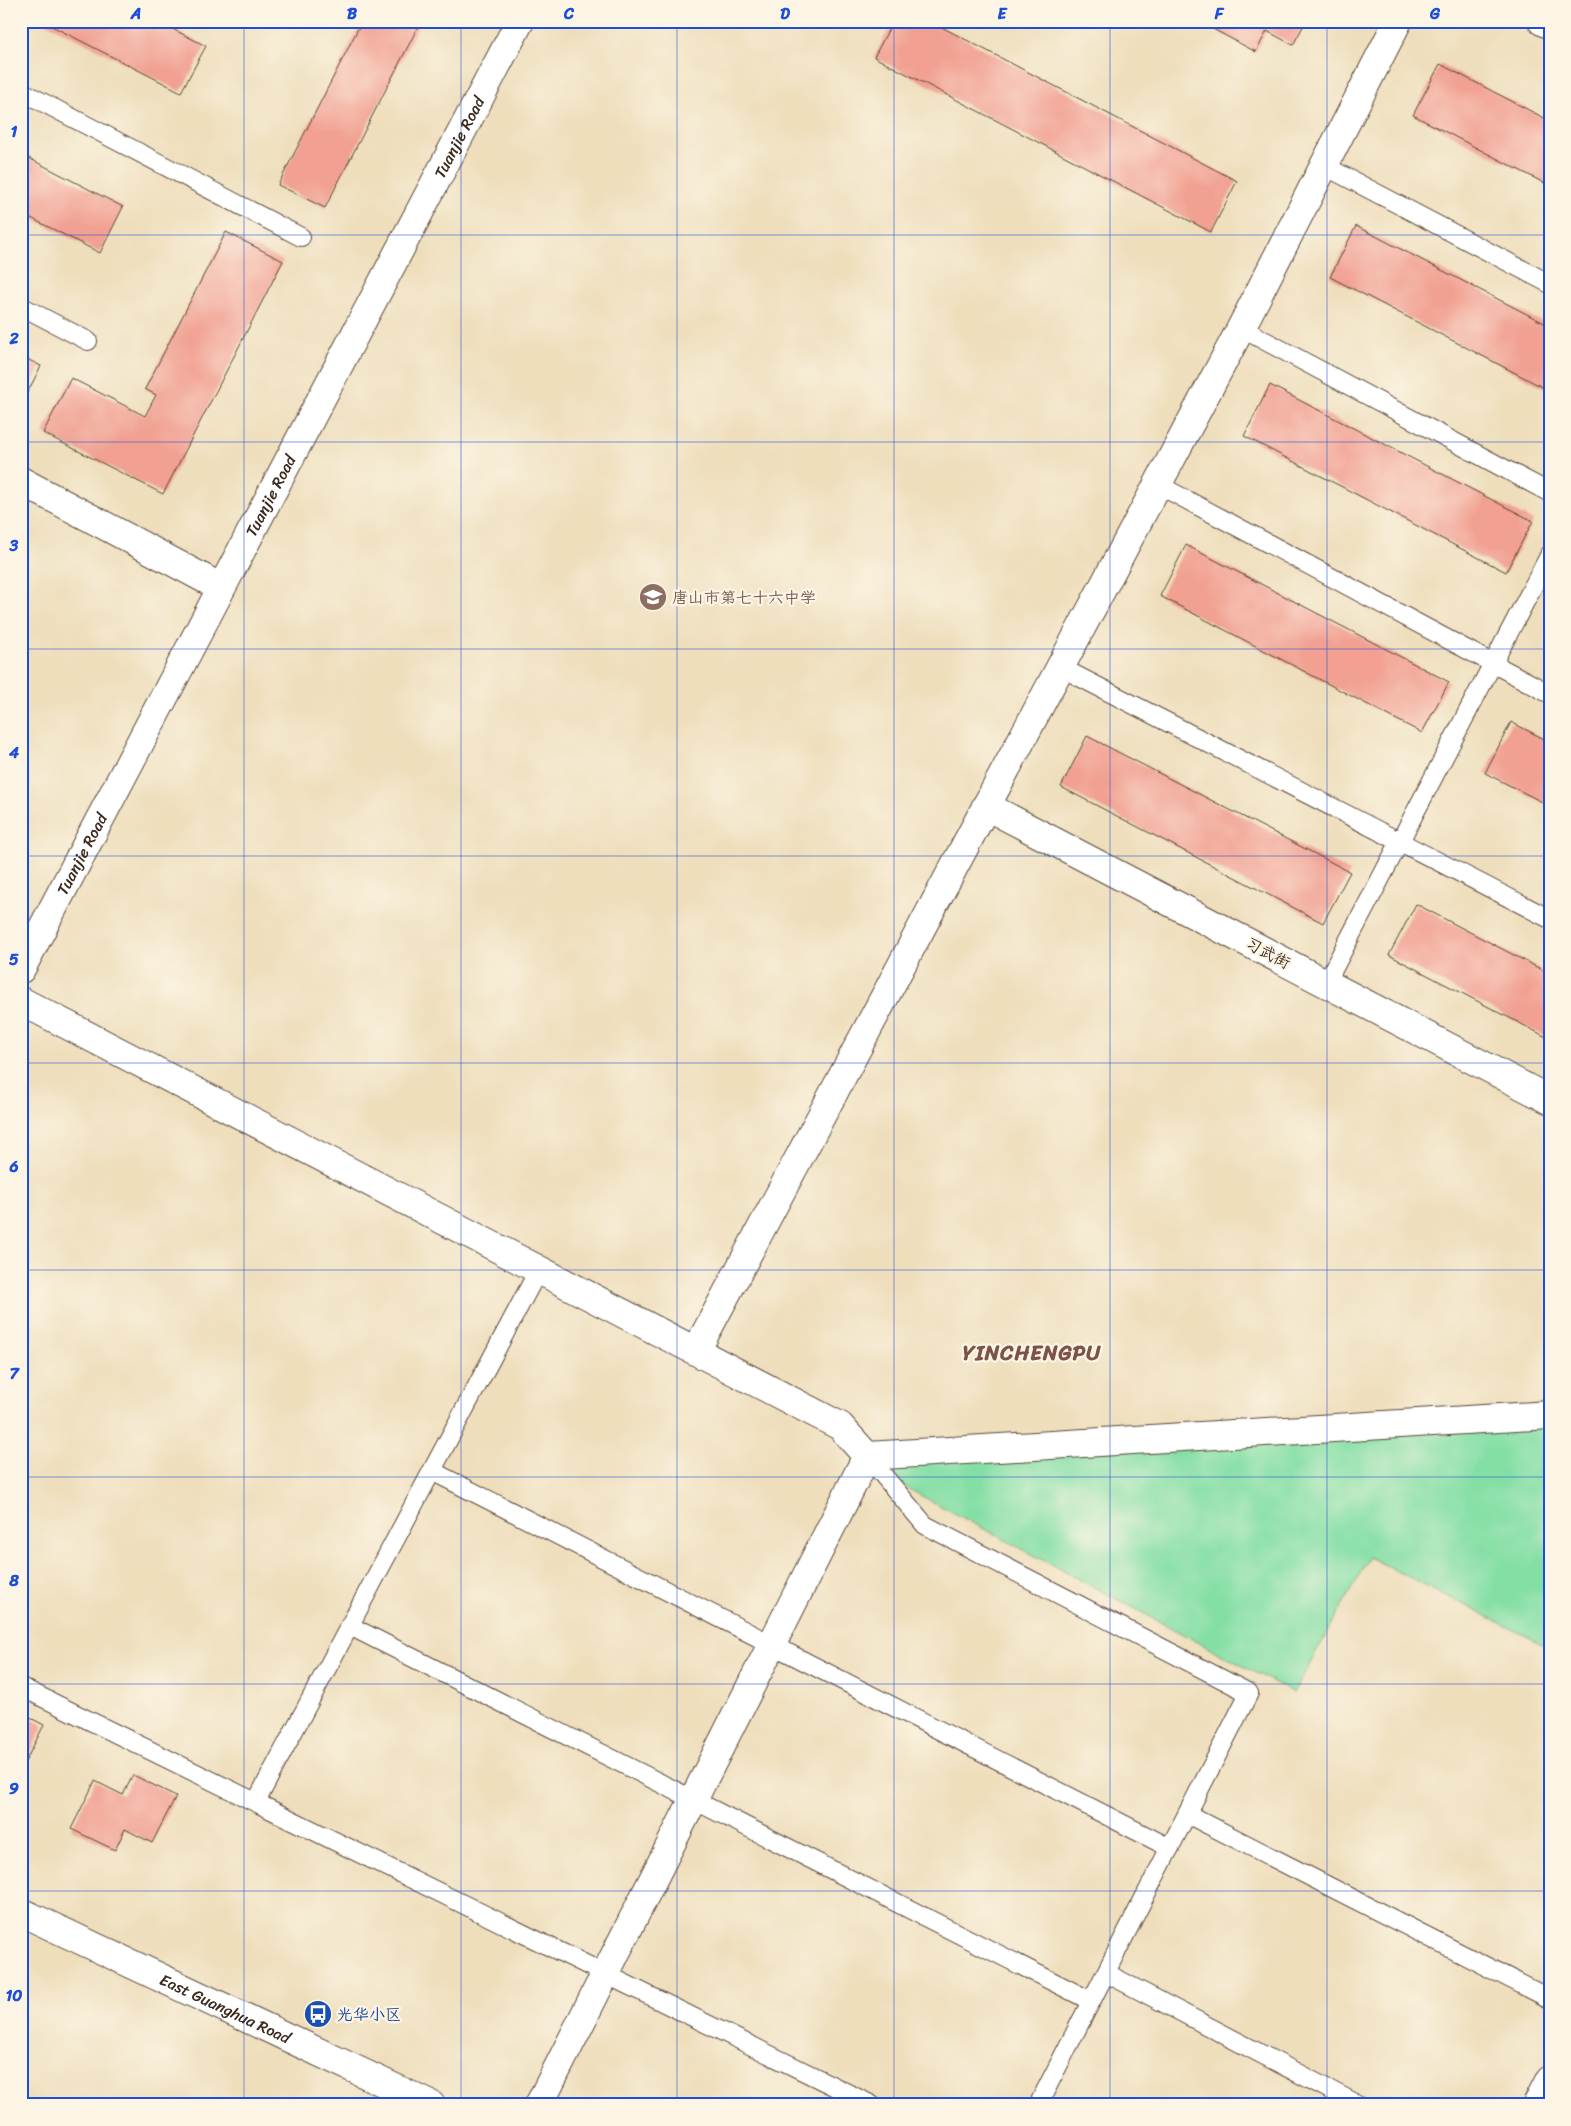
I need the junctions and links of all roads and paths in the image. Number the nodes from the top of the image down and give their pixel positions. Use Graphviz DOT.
graph roads {
  1 [pos="520,21"];
  2 [pos="1398,21"];
  3 [pos="1542,21"];
  4 [pos="1550,25"];
  5 [pos="21,90"];
  6 [pos="1323,164"];
  7 [pos="301,237"];
  8 [pos="1550,284"];
  9 [pos="21,306"];
  10 [pos="1241,328"];
  11 [pos="88,340"];
  12 [pos="21,481"];
  13 [pos="1157,484"];
  14 [pos="1550,493"];
  15 [pos="1550,554"];
  16 [pos="220,587"];
  17 [pos="1492,663"];
  18 [pos="1060,667"];
  19 [pos="1550,694"];
  20 [pos="986,806"];
  21 [pos="1399,842"];
  22 [pos="1550,919"];
  23 [pos="21,969"];
  24 [pos="1326,983"];
  25 [pos="21,1000"];
  26 [pos="1550,1100"];
  27 [pos="538,1269"];
  28 [pos="696,1351"];
  29 [pos="1550,1415"];
  30 [pos="867,1456"];
  31 [pos="432,1471"];
  32 [pos="350,1626"];
  33 [pos="771,1645"];
  34 [pos="21,1687"];
  35 [pos="694,1799"];
  36 [pos="256,1802"];
  37 [pos="1187,1814"];
  38 [pos="1170,1848"];
  39 [pos="21,1912"];
  40 [pos="1106,1972"];
  41 [pos="605,1974"];
  42 [pos="1550,1999"];
  43 [pos="1091,2001"];
  44 [pos="1550,2080"];
  45 [pos="431,2105"];
  46 [pos="539,2105"];
  47 [pos="872,2105"];
  48 [pos="1038,2105"];
  49 [pos="1358,2105"];
  50 [pos="1537,2105"];
  1 -- 16 [label="street, Tuanjie Road"];
  2 -- 6 [label="street"];
  3 -- 4 [label="street"];
  5 -- 7 [label="lane"];
  6 -- 8 [label="lane"];
  6 -- 10 [label="street"];
  9 -- 11 [label="lane"];
  10 -- 13 [label="street"];
  10 -- 14 [label="lane"];
  12 -- 16 [label="street"];
  13 -- 17 [label="lane"];
  13 -- 18 [label="street"];
  15 -- 17 [label="lane"];
  16 -- 23 [label="street, Tuanjie Road"];
  17 -- 19 [label="lane"];
  17 -- 21 [label="lane"];
  18 -- 20 [label="street"];
  18 -- 21 [label="lane"];
  20 -- 24 [label="street, 习武街"];
  20 -- 28 [label="street"];
  21 -- 22 [label="lane"];
  21 -- 24 [label="lane"];
  24 -- 26 [label="street, 习武街"];
  25 -- 27 [label="street"];
  27 -- 28 [label="street"];
  27 -- 31 [label="lane"];
  28 -- 30 [label="street"];
  29 -- 30 [label="street"];
  30 -- 33 [label="street"];
  30 -- 37 [label="lane"];
  31 -- 32 [label="lane"];
  31 -- 33 [label="lane"];
  32 -- 35 [label="lane"];
  32 -- 36 [label="lane"];
  33 -- 35 [label="street"];
  33 -- 38 [label="lane"];
  34 -- 36 [label="lane"];
  35 -- 41 [label="street"];
  35 -- 43 [label="lane"];
  36 -- 41 [label="lane"];
  37 -- 38 [label="lane"];
  37 -- 42 [label="lane"];
  38 -- 40 [label="lane"];
  39 -- 45 [label="street, East Guanghua Road"];
  40 -- 43 [label="lane"];
  40 -- 49 [label="lane"];
  41 -- 46 [label="street"];
  41 -- 47 [label="lane"];
  43 -- 48 [label="lane"];
  44 -- 50 [label="street"];
}
